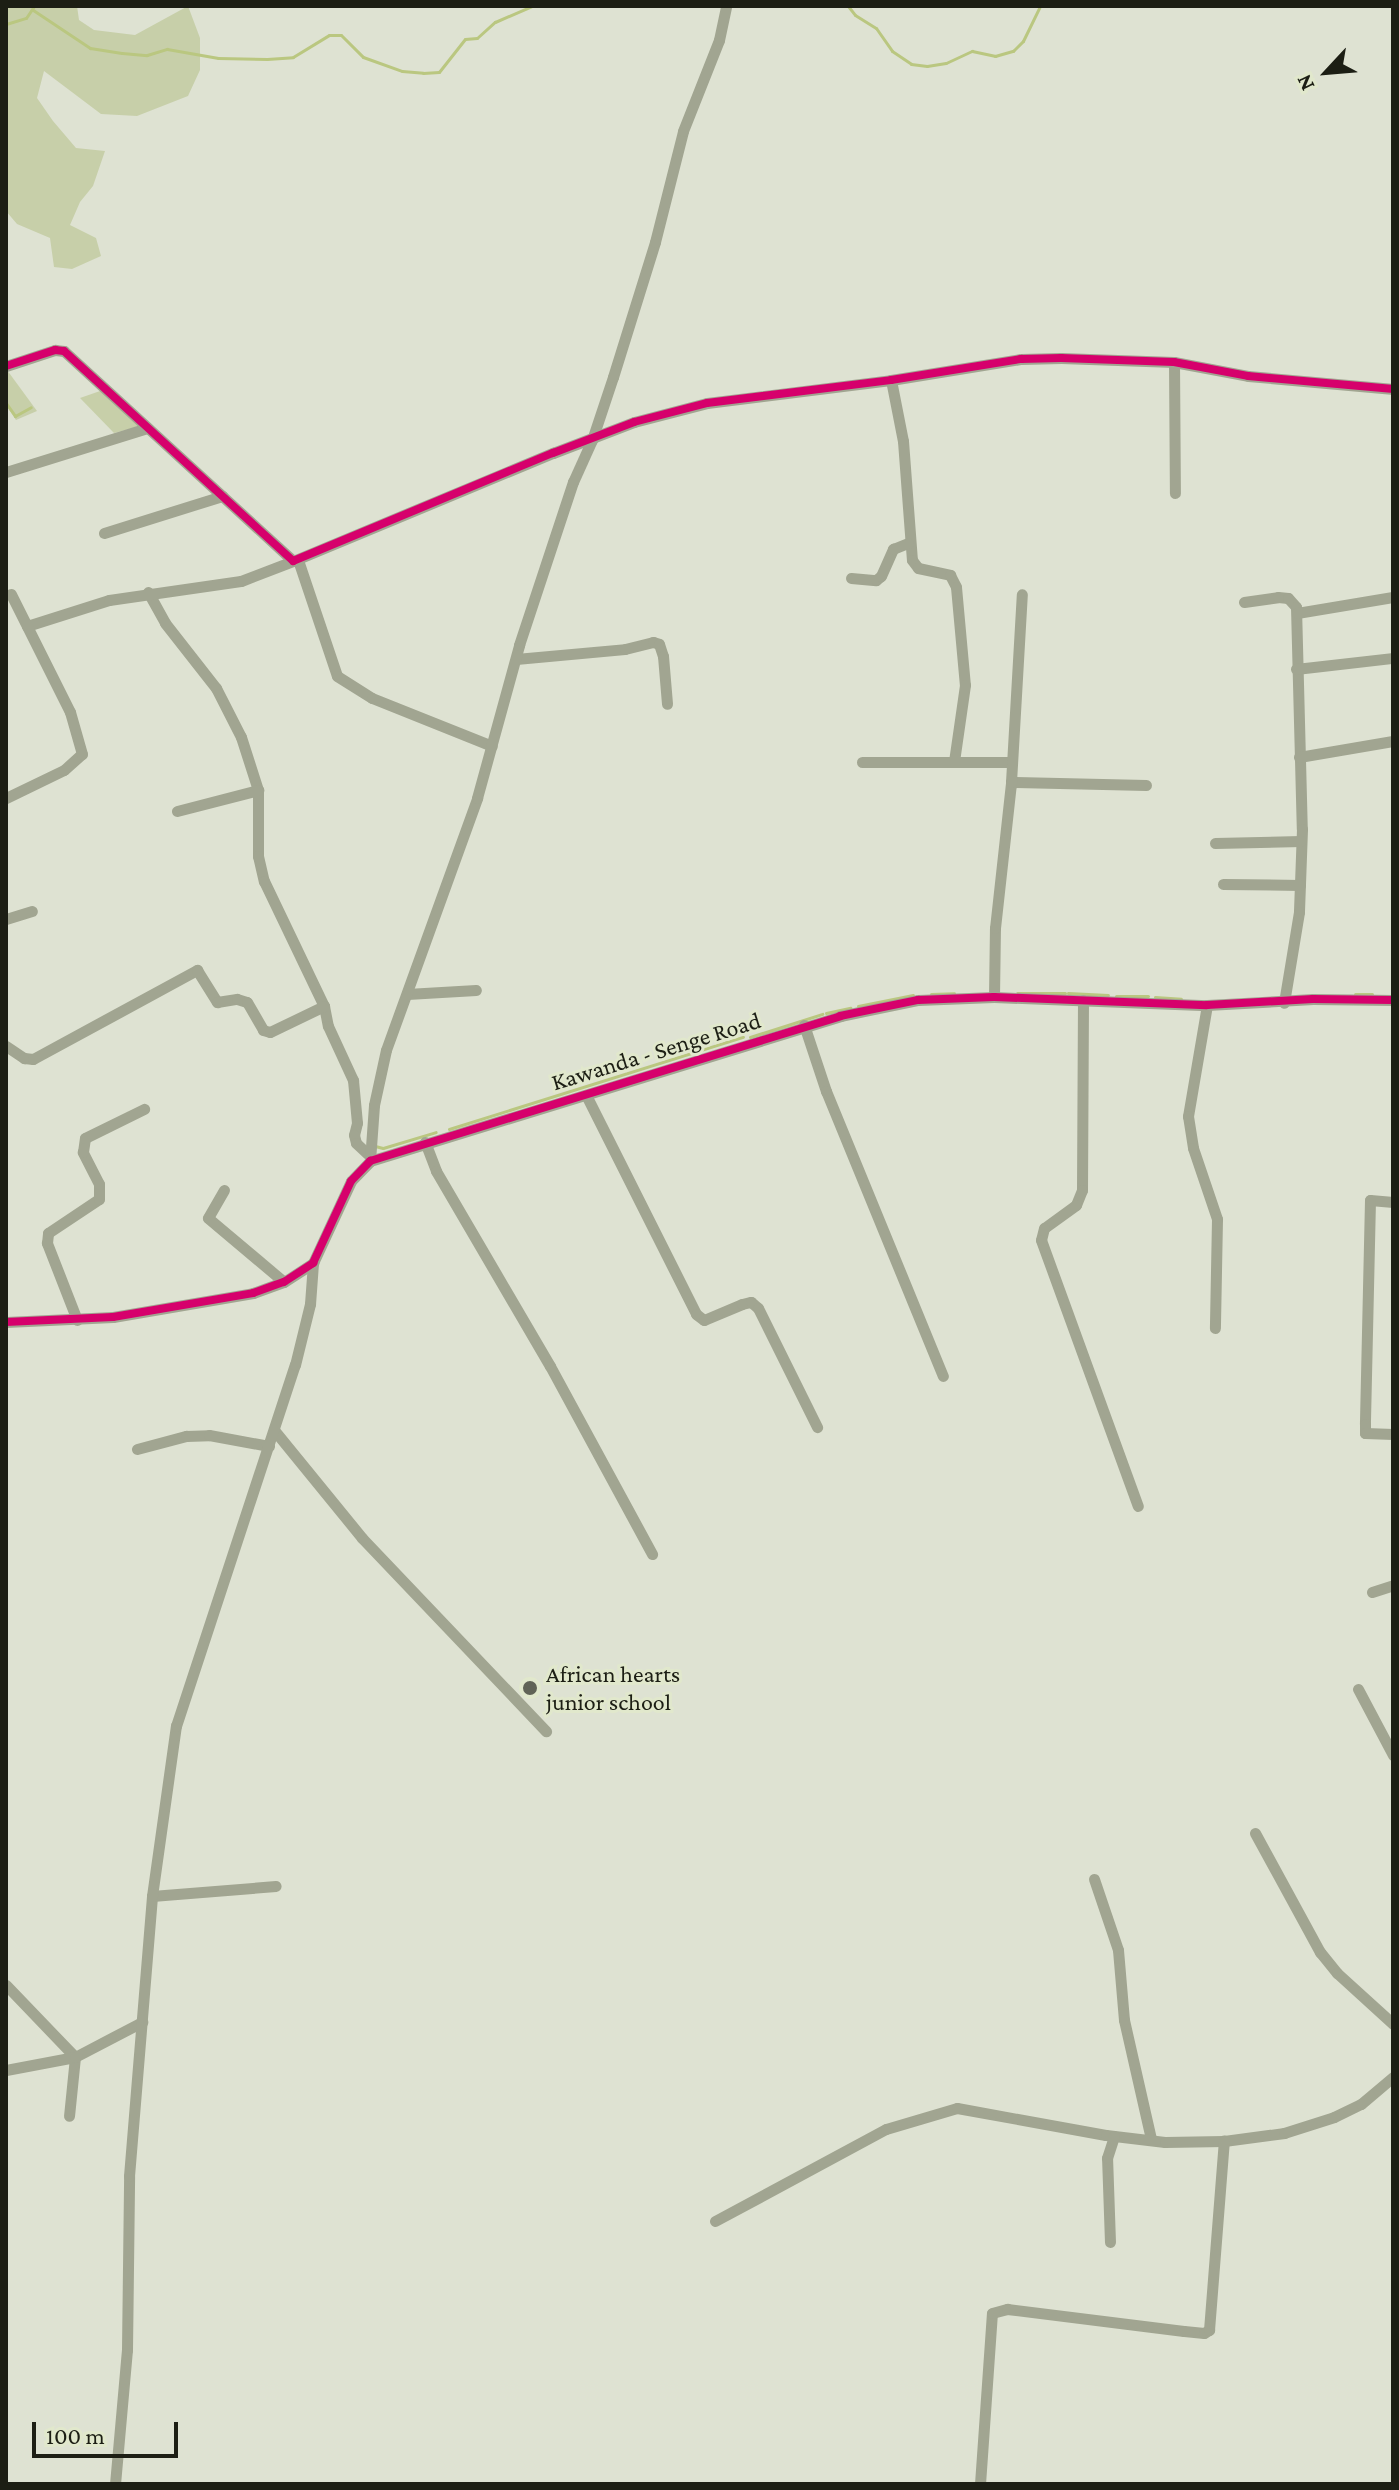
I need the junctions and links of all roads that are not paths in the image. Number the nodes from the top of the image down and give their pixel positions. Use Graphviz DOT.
graph roads {
  1 [pos="726,6"];
  2 [pos="1174,362"];
  3 [pos="6,366"];
  4 [pos="891,380"];
  5 [pos="1393,389"];
  6 [pos="147,428"];
  7 [pos="592,440"];
  8 [pos="6,472"];
  9 [pos="1175,493"];
  10 [pos="222,496"];
  11 [pos="104,533"];
  12 [pos="908,543"];
  13 [pos="296,560"];
  14 [pos="851,578"];
  15 [pos="148,592"];
  16 [pos="11,594"];
  17 [pos="1022,594"];
  18 [pos="1393,597"];
  19 [pos="1244,602"];
  20 [pos="1297,613"];
  21 [pos="27,626"];
  22 [pos="1393,658"];
  23 [pos="516,659"];
  24 [pos="1296,669"];
  25 [pos="667,704"];
  26 [pos="1393,741"];
  27 [pos="492,746"];
  28 [pos="1299,757"];
  29 [pos="954,761"];
  30 [pos="862,762"];
  31 [pos="1012,762"];
  32 [pos="1011,782"];
  33 [pos="1146,785"];
  34 [pos="258,790"];
  35 [pos="6,798"];
  36 [pos="177,811"];
  37 [pos="1301,841"];
  38 [pos="1215,843"];
  39 [pos="1223,884"];
  40 [pos="1300,885"];
  41 [pos="32,911"];
  42 [pos="6,919"];
  43 [pos="476,990"];
  44 [pos="407,994"];
  45 [pos="994,997"];
  46 [pos="1083,1000"];
  47 [pos="1393,1000"];
  48 [pos="1284,1003"];
  49 [pos="1207,1005"];
  50 [pos="324,1006"];
  51 [pos="804,1025"];
  52 [pos="6,1046"];
  53 [pos="586,1095"];
  54 [pos="144,1109"];
  55 [pos="425,1142"];
  56 [pos="369,1157"];
  57 [pos="224,1190"];
  58 [pos="1393,1202"];
  59 [pos="313,1263"];
  60 [pos="284,1282"];
  61 [pos="77,1320"];
  62 [pos="6,1322"];
  63 [pos="1215,1328"];
  64 [pos="943,1376"];
  65 [pos="817,1427"];
  66 [pos="274,1430"];
  67 [pos="1393,1434"];
  68 [pos="269,1446"];
  69 [pos="137,1449"];
  70 [pos="1138,1506"];
  71 [pos="652,1554"];
  72 [pos="1393,1585"];
  73 [pos="1372,1592"];
  74 [pos="1358,1689"];
  75 [pos="546,1731"];
  76 [pos="1393,1755"];
  77 [pos="1255,1833"];
  78 [pos="1094,1879"];
  79 [pos="276,1886"];
  80 [pos="152,1896"];
  81 [pos="6,1985"];
  82 [pos="142,2022"];
  83 [pos="1393,2024"];
  84 [pos="75,2057"];
  85 [pos="6,2070"];
  86 [pos="1393,2077"];
  87 [pos="69,2116"];
  88 [pos="1114,2136"];
  89 [pos="1151,2139"];
  90 [pos="1224,2141"];
  91 [pos="715,2221"];
  92 [pos="1110,2242"];
  93 [pos="115,2484"];
  94 [pos="980,2484"];
  1 -- 7 [label="street"];
  2 -- 4 [label="street"];
  2 -- 5 [label="street"];
  2 -- 9 [label="street"];
  3 -- 6 [label="street"];
  4 -- 7 [label="street"];
  4 -- 12 [label="street"];
  6 -- 8 [label="street"];
  6 -- 10 [label="street"];
  7 -- 13 [label="street"];
  7 -- 23 [label="street"];
  10 -- 11 [label="street"];
  10 -- 13 [label="street"];
  12 -- 14 [label="street"];
  12 -- 29 [label="street"];
  13 -- 15 [label="street"];
  13 -- 27 [label="street"];
  15 -- 21 [label="street"];
  15 -- 34 [label="street"];
  16 -- 21 [label="street"];
  17 -- 31 [label="street"];
  18 -- 20 [label="street"];
  19 -- 20 [label="street"];
  20 -- 24 [label="street"];
  21 -- 35 [label="street"];
  22 -- 24 [label="street"];
  23 -- 25 [label="street"];
  23 -- 27 [label="street"];
  24 -- 28 [label="street"];
  26 -- 28 [label="street"];
  27 -- 44 [label="street"];
  28 -- 37 [label="street"];
  29 -- 30 [label="street"];
  29 -- 31 [label="street"];
  31 -- 32 [label="street"];
  32 -- 33 [label="street"];
  32 -- 45 [label="street"];
  34 -- 36 [label="street"];
  34 -- 50 [label="street"];
  37 -- 38 [label="street"];
  37 -- 40 [label="street"];
  39 -- 40 [label="street"];
  40 -- 48 [label="street"];
  41 -- 42 [label="street"];
  43 -- 44 [label="street"];
  44 -- 56 [label="street"];
  45 -- 46 [label="street, Kawanda - Senge Road"];
  45 -- 51 [label="street, Kawanda - Senge Road"];
  46 -- 49 [label="street, Kawanda - Senge Road"];
  46 -- 70 [label="street"];
  47 -- 48 [label="street, Kawanda - Senge Road"];
  48 -- 49 [label="street, Kawanda - Senge Road"];
  49 -- 63 [label="street"];
  50 -- 52 [label="street"];
  50 -- 56 [label="street"];
  51 -- 53 [label="street, Kawanda - Senge Road"];
  51 -- 64 [label="street"];
  53 -- 55 [label="street, Kawanda - Senge Road"];
  53 -- 65 [label="street"];
  54 -- 61 [label="street"];
  55 -- 56 [label="street, Kawanda - Senge Road"];
  55 -- 71 [label="street"];
  56 -- 59 [label="street"];
  57 -- 60 [label="street"];
  58 -- 67 [label="street"];
  59 -- 60 [label="street"];
  59 -- 66 [label="street"];
  60 -- 61 [label="street"];
  61 -- 62 [label="street"];
  66 -- 68 [label="street"];
  66 -- 75 [label="street"];
  68 -- 69 [label="street"];
  68 -- 80 [label="street"];
  72 -- 73 [label="street"];
  74 -- 76 [label="street"];
  77 -- 83 [label="street"];
  78 -- 89 [label="street"];
  79 -- 80 [label="street"];
  80 -- 82 [label="street"];
  81 -- 84 [label="street"];
  82 -- 84 [label="street"];
  82 -- 93 [label="street"];
  84 -- 85 [label="street"];
  84 -- 87 [label="street"];
  86 -- 90 [label="street"];
  88 -- 89 [label="street"];
  88 -- 91 [label="street"];
  88 -- 92 [label="street"];
  89 -- 90 [label="street"];
  90 -- 94 [label="street"];
}
